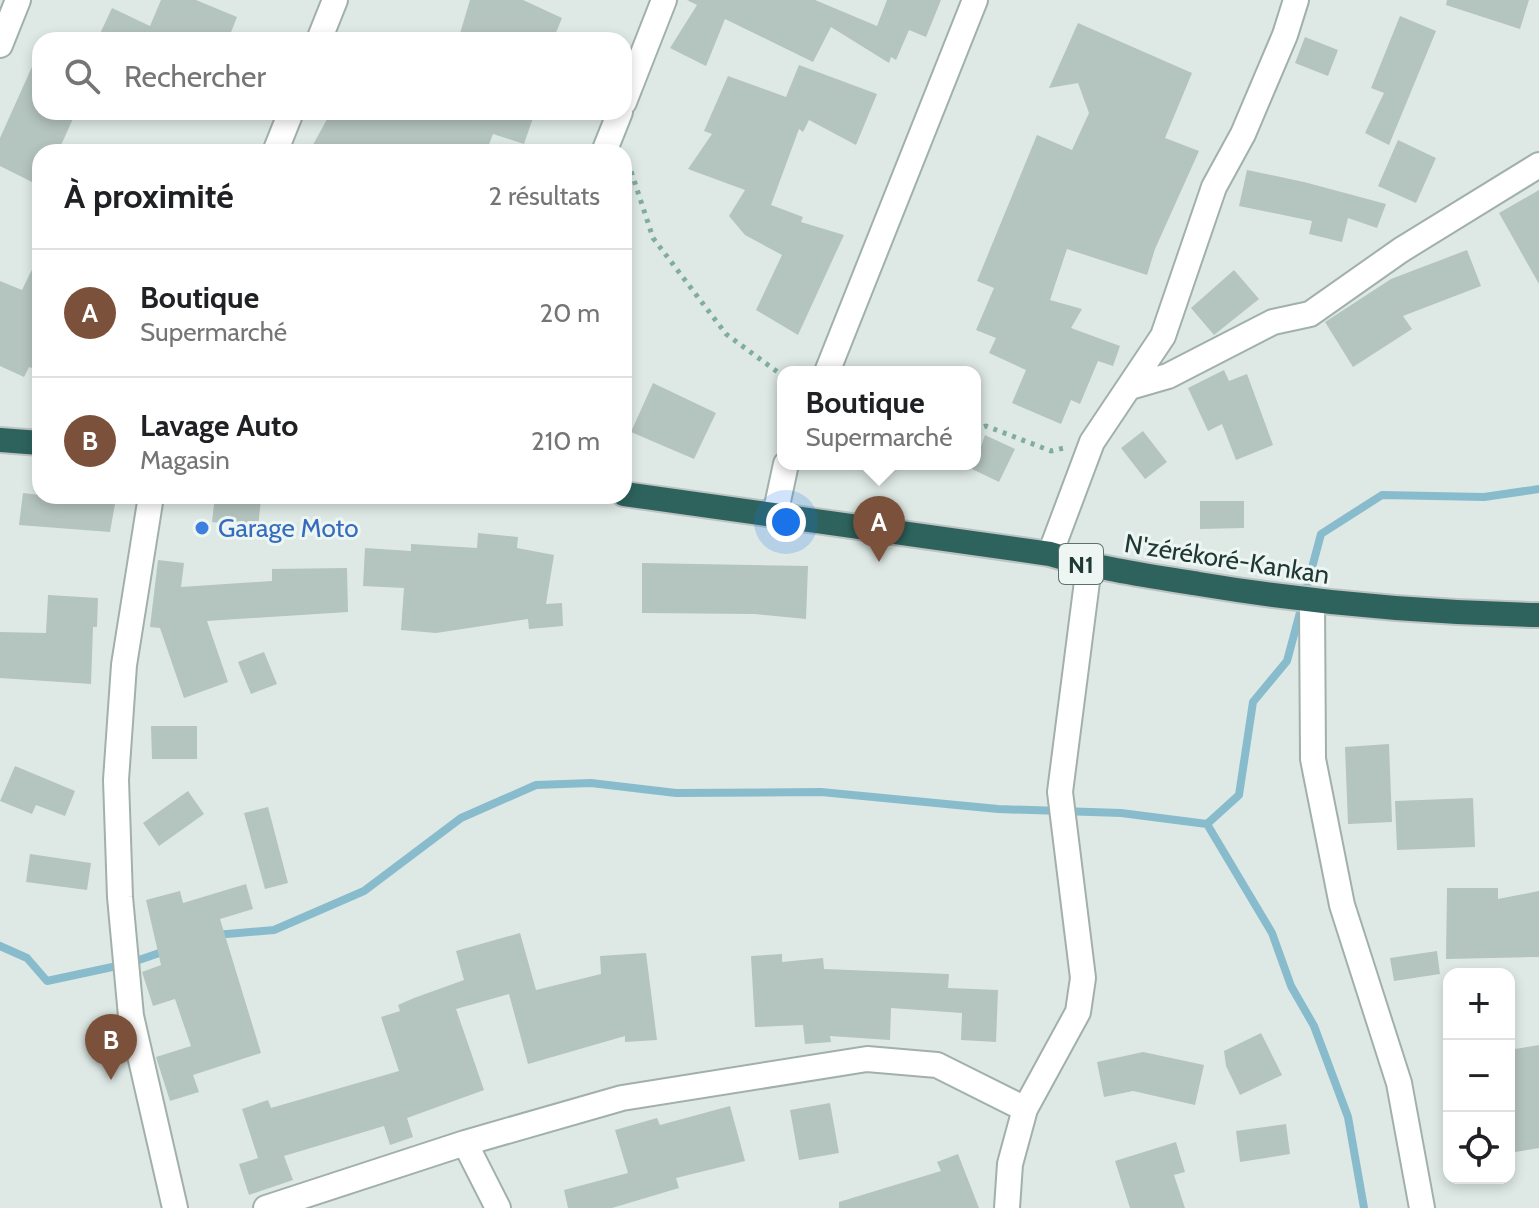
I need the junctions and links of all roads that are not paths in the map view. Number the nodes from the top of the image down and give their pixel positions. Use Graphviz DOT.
graph roads {
  1 [pos="18,0"];
  2 [pos="335,0"];
  3 [pos="664,0"];
  4 [pos="975,0"];
  5 [pos="1296,0"];
  6 [pos="322,32"];
  7 [pos="0,45"];
  8 [pos="632,82"];
  9 [pos="288,120"];
  10 [pos="617,120"];
  11 [pos="278,144"];
  12 [pos="607,144"];
  13 [pos="1539,165"];
  14 [pos="829,366"];
  15 [pos="1130,387"];
  16 [pos="0,440"];
  17 [pos="32,442"];
  18 [pos="785,470"];
  19 [pos="632,495"];
  20 [pos="150,504"];
  21 [pos="775,515"];
  22 [pos="1050,554"];
  23 [pos="1089,566"];
  24 [pos="1312,603"];
  25 [pos="1539,615"];
  26 [pos="1025,1109"];
  27 [pos="465,1143"];
  28 [pos="175,1208"];
  29 [pos="266,1208"];
  30 [pos="498,1208"];
  31 [pos="1007,1208"];
  32 [pos="1422,1208"];
  1 -- 7 [label="street"];
  2 -- 6 [label="street"];
  3 -- 8 [label="street"];
  4 -- 14 [label="street"];
  5 -- 15 [label="street"];
  9 -- 11 [label="street"];
  10 -- 12 [label="street"];
  13 -- 15 [label="street"];
  15 -- 22 [label="street"];
  16 -- 17 [label="highway"];
  18 -- 21 [label="street"];
  19 -- 21 [label="highway, N'zérékoré-Kankan / N1"];
  20 -- 28 [label="street"];
  21 -- 22 [label="highway, N'zérékoré-Kankan / N1"];
  22 -- 23 [label="highway, N'zérékoré-Kankan / N1"];
  23 -- 24 [label="highway, N'zérékoré-Kankan / N1"];
  23 -- 26 [label="street"];
  24 -- 25 [label="highway, N'zérékoré-Kankan / N1"];
  24 -- 32 [label="street"];
  26 -- 27 [label="street"];
  26 -- 31 [label="street"];
  27 -- 29 [label="street"];
  27 -- 30 [label="street"];
}
